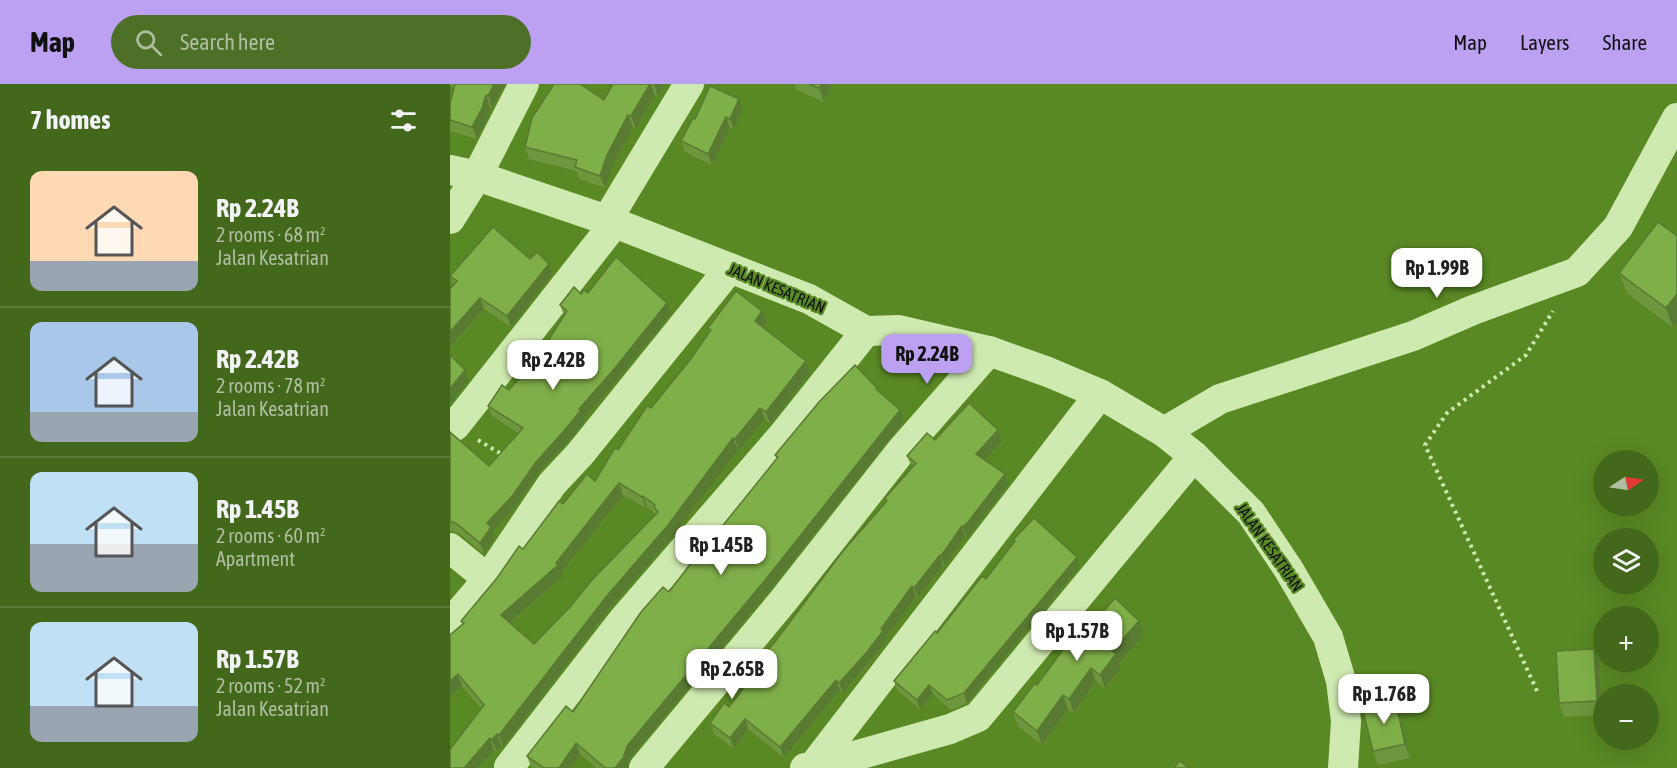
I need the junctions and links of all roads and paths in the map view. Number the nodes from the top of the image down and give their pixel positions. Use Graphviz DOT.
graph roads {
  1 [pos="524,84"];
  2 [pos="689,84"];
  3 [pos="1677,118"];
  4 [pos="464,173"];
  5 [pos="450,219"];
  6 [pos="610,222"];
  7 [pos="730,268"];
  8 [pos="1554,309"];
  9 [pos="866,331"];
  10 [pos="989,351"];
  11 [pos="1100,394"];
  12 [pos="452,424"];
  13 [pos="1164,432"];
  14 [pos="504,455"];
  15 [pos="1194,456"];
  16 [pos="450,548"];
  17 [pos="488,579"];
  18 [pos="450,624"];
  19 [pos="1537,691"];
  20 [pos="509,767"];
  21 [pos="644,768"];
  22 [pos="805,768"];
  23 [pos="812,768"];
  24 [pos="1343,768"];
  1 -- 4 [label="street"];
  2 -- 6 [label="street"];
  3 -- 13 [label="street"];
  4 -- 5 [label="street"];
  4 -- 6 [label="street, JALAN KESATRIAN"];
  6 -- 7 [label="street, JALAN KESATRIAN"];
  6 -- 12 [label="street"];
  7 -- 9 [label="street, JALAN KESATRIAN"];
  7 -- 17 [label="street"];
  8 -- 19 [label="path"];
  9 -- 10 [label="street, JALAN KESATRIAN"];
  9 -- 20 [label="street"];
  10 -- 11 [label="street, JALAN KESATRIAN"];
  10 -- 21 [label="street"];
  11 -- 13 [label="street, JALAN KESATRIAN"];
  11 -- 23 [label="street"];
  12 -- 14 [label="path"];
  13 -- 15 [label="street, JALAN KESATRIAN"];
  15 -- 23 [label="street"];
  15 -- 24 [label="street, JALAN KESATRIAN"];
  16 -- 17 [label="street"];
  17 -- 18 [label="street"];
  22 -- 23 [label="street"];
}
